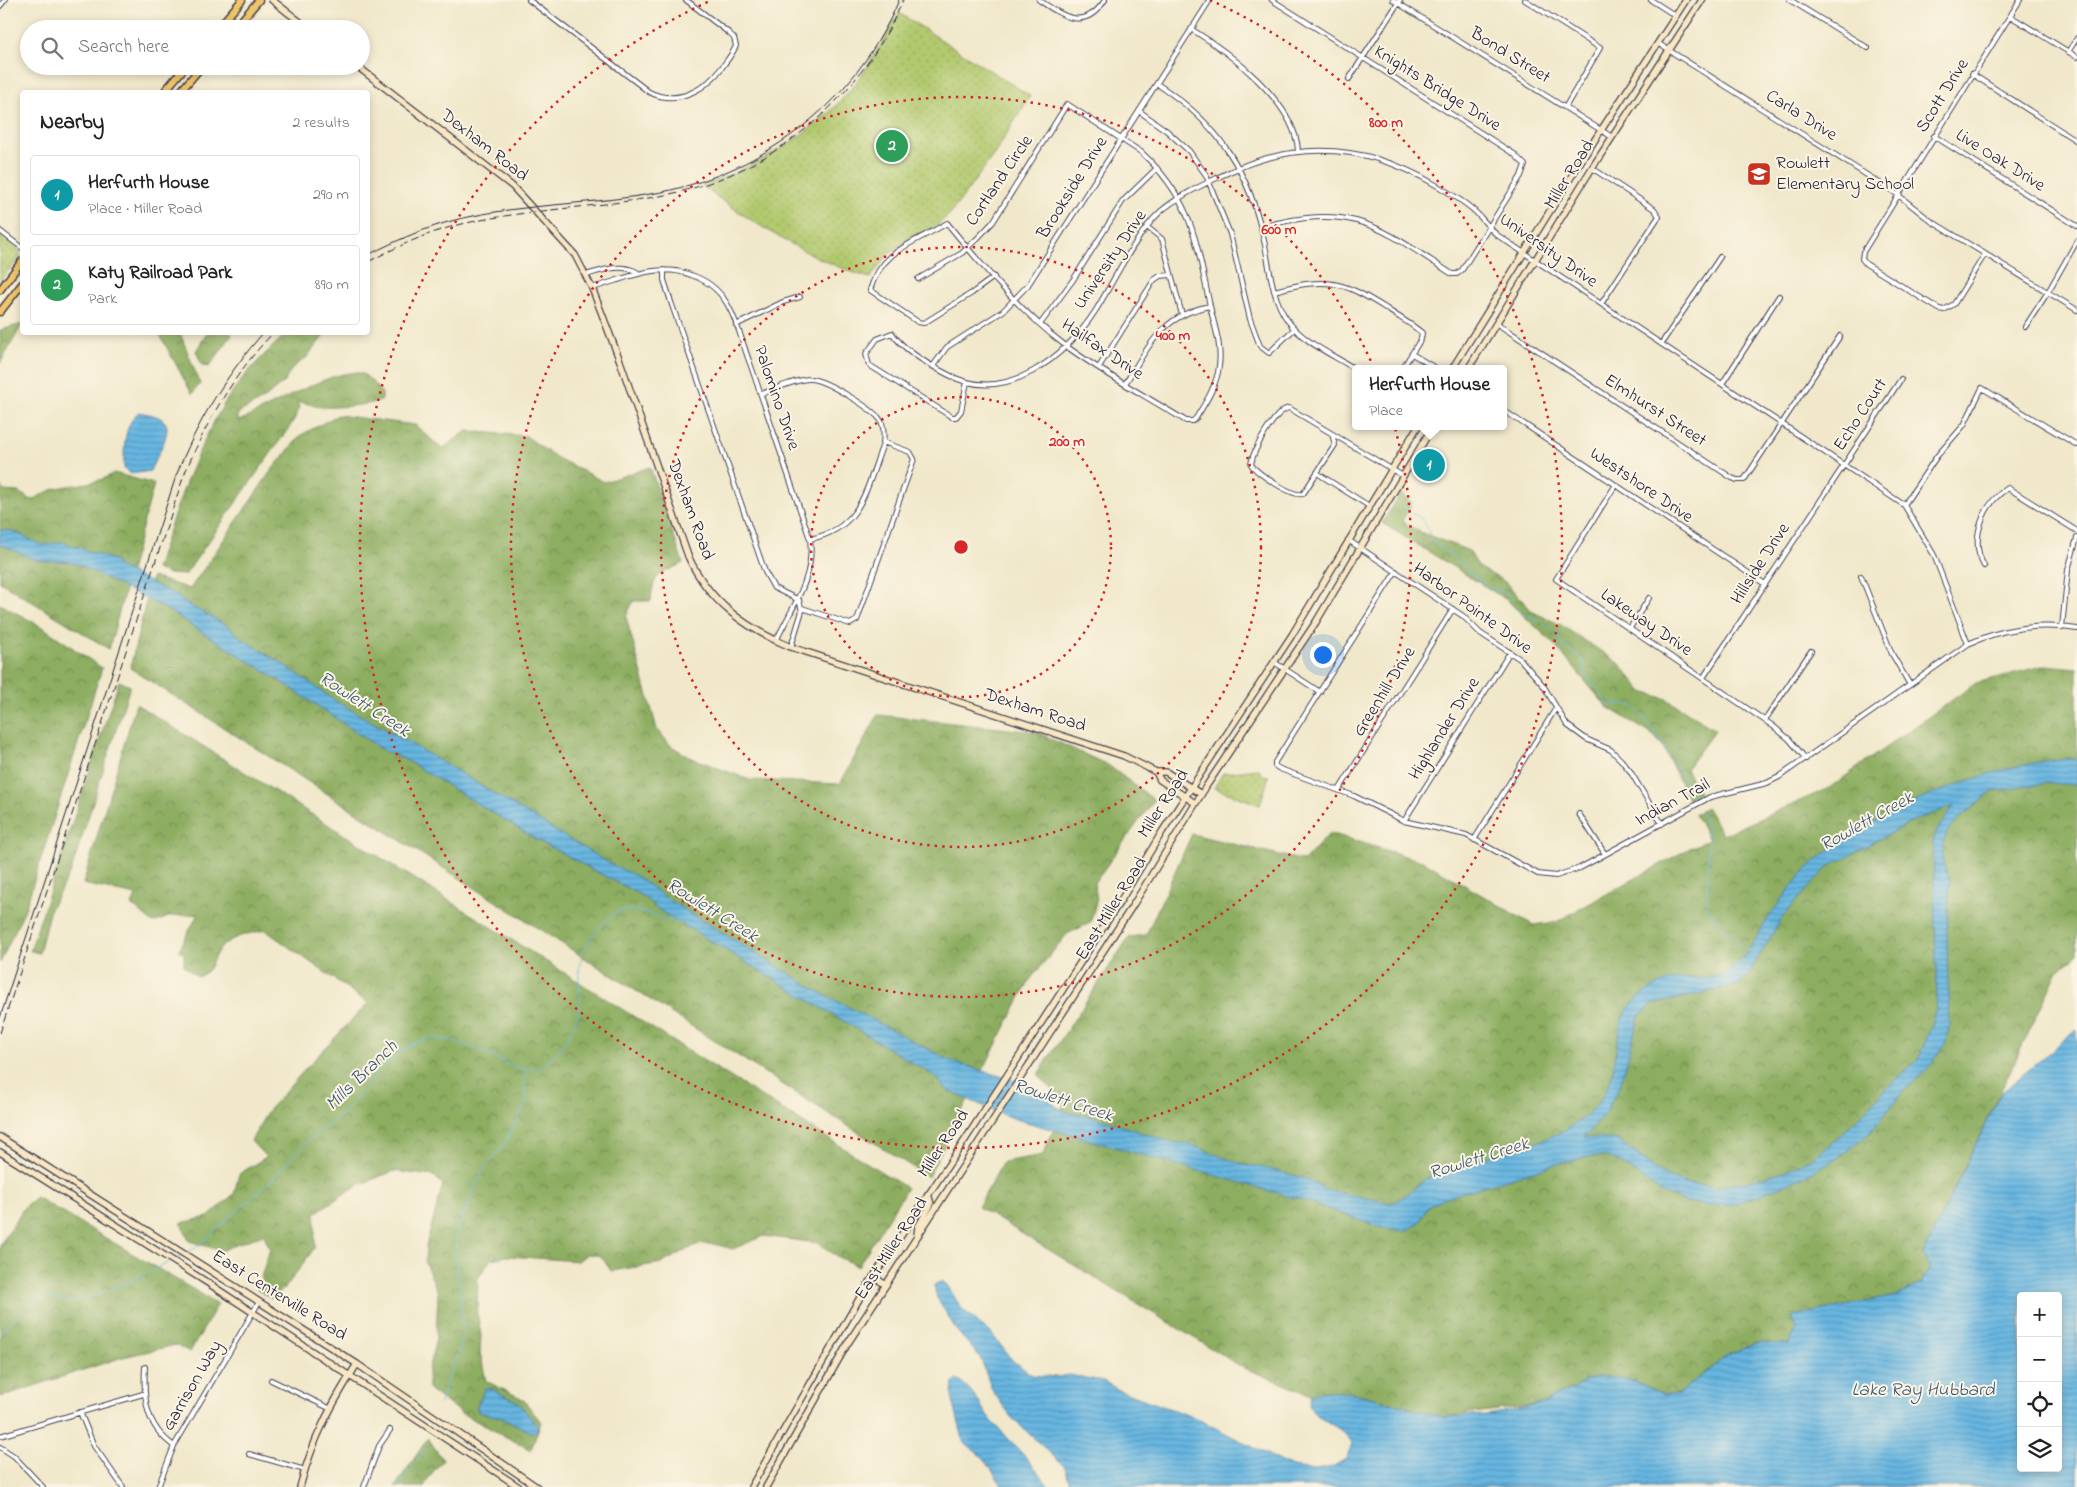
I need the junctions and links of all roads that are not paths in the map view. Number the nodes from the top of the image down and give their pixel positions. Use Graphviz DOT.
graph roads {
  1 [pos="5,0"];
  2 [pos="242,0"];
  3 [pos="259,0"];
  4 [pos="272,0"];
  5 [pos="529,0"];
  6 [pos="686,0"];
  7 [pos="1039,0"];
  8 [pos="1105,0"];
  9 [pos="1210,0"];
  10 [pos="1272,0"];
  11 [pos="1393,0"];
  12 [pos="1525,0"];
  13 [pos="1650,0"];
  14 [pos="1686,0"];
  15 [pos="1702,0"];
  16 [pos="1790,0"];
  17 [pos="2020,0"];
  18 [pos="1399,2"];
  19 [pos="0,6"];
  20 [pos="1676,16"];
  21 [pos="2010,16"];
  22 [pos="225,20"];
  23 [pos="242,20"];
  24 [pos="298,20"];
  25 [pos="1191,29"];
  26 [pos="2077,38"];
  27 [pos="1659,44"];
  28 [pos="1868,48"];
  29 [pos="1669,51"];
  30 [pos="2068,52"];
  31 [pos="2077,57"];
  32 [pos="1362,58"];
  33 [pos="1972,74"];
  34 [pos="178,75"];
  35 [pos="194,75"];
  36 [pos="369,75"];
  37 [pos="1349,79"];
  38 [pos="1157,84"];
  39 [pos="166,90"];
  40 [pos="182,90"];
  41 [pos="1566,106"];
  42 [pos="1139,111"];
  43 [pos="1601,130"];
  44 [pos="1612,136"];
  45 [pos="1934,136"];
  46 [pos="1120,139"];
  47 [pos="2077,140"];
  48 [pos="1298,151"];
  49 [pos="1157,168"];
  50 [pos="1238,168"];
  51 [pos="1592,168"];
  52 [pos="1210,182"];
  53 [pos="1897,194"];
  54 [pos="1179,198"];
  55 [pos="2077,226"];
  56 [pos="1147,227"];
  57 [pos="1261,227"];
  58 [pos="1489,228"];
  59 [pos="0,231"];
  60 [pos="2077,241"];
  61 [pos="20,246"];
  62 [pos="967,248"];
  63 [pos="1524,252"];
  64 [pos="1985,254"];
  65 [pos="1720,257"];
  66 [pos="1535,260"];
  67 [pos="20,265"];
  68 [pos="664,270"];
  69 [pos="637,272"];
  70 [pos="586,275"];
  71 [pos="1171,275"];
  72 [pos="994,277"];
  73 [pos="918,279"];
  74 [pos="20,286"];
  75 [pos="592,288"];
  76 [pos="0,290"];
  77 [pos="1274,291"];
  78 [pos="2048,292"];
  79 [pos="1780,296"];
  80 [pos="800,297"];
  81 [pos="1015,300"];
  82 [pos="1601,304"];
  83 [pos="1210,306"];
  84 [pos="2077,310"];
  85 [pos="0,312"];
  86 [pos="1182,315"];
  87 [pos="1041,323"];
  88 [pos="1496,323"];
  89 [pos="736,325"];
  90 [pos="2025,327"];
  91 [pos="1294,329"];
  92 [pos="1840,336"];
  93 [pos="1661,344"];
  94 [pos="1066,345"];
  95 [pos="1412,354"];
  96 [pos="1405,365"];
  97 [pos="1430,365"];
  98 [pos="1454,365"];
  99 [pos="1470,365"];
  100 [pos="933,366"];
  101 [pos="1352,366"];
  102 [pos="1099,367"];
  103 [pos="1901,379"];
  104 [pos="966,382"];
  105 [pos="1126,384"];
  106 [pos="1722,384"];
  107 [pos="761,394"];
  108 [pos="1507,413"];
  109 [pos="1782,424"];
  110 [pos="1416,430"];
  111 [pos="1429,430"];
  112 [pos="1332,434"];
  113 [pos="883,442"];
  114 [pos="2077,445"];
  115 [pos="1396,464"];
  116 [pos="1844,465"];
  117 [pos="1392,470"];
  118 [pos="1407,470"];
  119 [pos="1317,473"];
  120 [pos="1403,476"];
  121 [pos="1615,486"];
  122 [pos="1904,505"];
  123 [pos="1370,506"];
  124 [pos="2077,531"];
  125 [pos="2077,538"];
  126 [pos="810,539"];
  127 [pos="1348,540"];
  128 [pos="1360,548"];
  129 [pos="1984,566"];
  130 [pos="1396,571"];
  131 [pos="1861,576"];
  132 [pos="1765,584"];
  133 [pos="1649,598"];
  134 [pos="798,600"];
  135 [pos="802,608"];
  136 [pos="1453,609"];
  137 [pos="2062,627"];
  138 [pos="1630,628"];
  139 [pos="2077,629"];
  140 [pos="776,641"];
  141 [pos="1968,644"];
  142 [pos="791,647"];
  143 [pos="1811,651"];
  144 [pos="1510,652"];
  145 [pos="1274,662"];
  146 [pos="1286,669"];
  147 [pos="1703,678"];
  148 [pos="1910,685"];
  149 [pos="1320,692"];
  150 [pos="1556,708"];
  151 [pos="1764,720"];
  152 [pos="1806,759"];
  153 [pos="1156,772"];
  154 [pos="1192,788"];
  155 [pos="1340,790"];
  156 [pos="1201,794"];
  157 [pos="1185,797"];
  158 [pos="1195,803"];
  159 [pos="1579,814"];
  160 [pos="1404,821"];
  161 [pos="1662,824"];
  162 [pos="1474,840"];
  163 [pos="1605,854"];
  164 [pos="0,1137"];
  165 [pos="0,1152"];
  166 [pos="25,1153"];
  167 [pos="18,1164"];
  168 [pos="928,1194"];
  169 [pos="108,1206"];
  170 [pos="102,1217"];
  171 [pos="916,1237"];
  172 [pos="874,1277"];
  173 [pos="886,1285"];
  174 [pos="259,1302"];
  175 [pos="252,1312"];
  176 [pos="357,1364"];
  177 [pos="145,1367"];
  178 [pos="350,1375"];
  179 [pos="271,1380"];
  180 [pos="143,1394"];
  181 [pos="329,1408"];
  182 [pos="80,1412"];
  183 [pos="390,1430"];
  184 [pos="0,1436"];
  185 [pos="174,1446"];
  186 [pos="0,1447"];
  187 [pos="250,1454"];
  188 [pos="305,1470"];
  189 [pos="529,1481"];
  190 [pos="43,1487"];
  191 [pos="123,1487"];
  192 [pos="158,1487"];
  193 [pos="300,1487"];
  194 [pos="364,1487"];
  195 [pos="519,1487"];
  196 [pos="525,1487"];
  197 [pos="537,1487"];
  198 [pos="751,1487"];
  199 [pos="766,1487"];
  1 -- 19 [label="street"];
  2 -- 22 [label="main road"];
  3 -- 23 [label="main road"];
  4 -- 24 [label="main road"];
  5 -- 6 [label="street"];
  7 -- 8 [label="street"];
  9 -- 25 [label="street, Brookside Drive"];
  10 -- 32 [label="street, Knights Bridge Drive"];
  11 -- 18 [label="street, Bond Street"];
  12 -- 41 [label="street"];
  13 -- 20 [label="street"];
  14 -- 20 [label="main road, Miller Road"];
  15 -- 29 [label="main road, Miller Road"];
  16 -- 28 [label="street"];
  17 -- 21 [label="street, Scott Drive"];
  18 -- 32 [label="street"];
  18 -- 41 [label="street, Bond Street"];
  20 -- 27 [label="main road, Miller Road"];
  21 -- 30 [label="street"];
  21 -- 33 [label="street, Scott Drive"];
  25 -- 38 [label="street, Brookside Drive"];
  25 -- 48 [label="street"];
  26 -- 30 [label="street"];
  27 -- 29 [label="street, Carla Drive"];
  27 -- 43 [label="main road, Miller Road"];
  29 -- 44 [label="main road, Miller Road"];
  29 -- 53 [label="street, Carla Drive"];
  30 -- 31 [label="street"];
  32 -- 37 [label="street"];
  32 -- 58 [label="street, Knights Bridge Drive"];
  33 -- 45 [label="street, Scott Drive"];
  33 -- 47 [label="street"];
  34 -- 39 [label="main road"];
  35 -- 40 [label="main road"];
  36 -- 70 [label="main road, Dexham Road"];
  38 -- 42 [label="street, Brookside Drive"];
  38 -- 50 [label="street"];
  41 -- 43 [label="street, Bond Street"];
  42 -- 46 [label="street, Brookside Drive"];
  42 -- 52 [label="street"];
  43 -- 44 [label="street, Bond Street"];
  43 -- 63 [label="main road, Miller Road"];
  44 -- 51 [label="main road, Miller Road"];
  45 -- 53 [label="street, Scott Drive"];
  45 -- 55 [label="street, Live Oak Drive"];
  46 -- 49 [label="street"];
  46 -- 62 [label="street, Cortland Circle"];
  46 -- 81 [label="street, Brookside Drive"];
  48 -- 50 [label="street, University Drive"];
  48 -- 58 [label="street, University Drive"];
  49 -- 54 [label="street"];
  49 -- 87 [label="street"];
  50 -- 52 [label="street, University Drive"];
  50 -- 57 [label="street"];
  51 -- 66 [label="main road, Miller Road"];
  51 -- 82 [label="street"];
  52 -- 54 [label="street, University Drive"];
  52 -- 91 [label="street"];
  53 -- 64 [label="street, Carla Drive"];
  53 -- 64 [label="street, Scott Drive"];
  54 -- 56 [label="street, University Drive"];
  54 -- 83 [label="street"];
  56 -- 71 [label="street"];
  56 -- 94 [label="street, University Drive"];
  57 -- 58 [label="street"];
  57 -- 77 [label="street"];
  58 -- 63 [label="street, University Drive"];
  59 -- 61 [label="street"];
  60 -- 78 [label="street"];
  62 -- 72 [label="street, Hailfax Drive"];
  62 -- 72 [label="street, Hailfax Drive"];
  62 -- 73 [label="street, Cortland Circle"];
  63 -- 66 [label="street, University Drive"];
  63 -- 98 [label="main road, Miller Road"];
  64 -- 78 [label="street, Carla Drive"];
  65 -- 93 [label="street"];
  66 -- 82 [label="street, University Drive"];
  66 -- 88 [label="main road, Miller Road"];
  67 -- 76 [label="main road"];
  68 -- 69 [label="street, Palomino Drive"];
  68 -- 89 [label="street, Palomino Drive"];
  68 -- 134 [label="street"];
  69 -- 70 [label="street, Palomino Drive"];
  69 -- 75 [label="street, Palomino Drive"];
  70 -- 75 [label="main road, Dexham Road"];
  71 -- 86 [label="street"];
  71 -- 102 [label="street"];
  72 -- 81 [label="street, Hailfax Drive"];
  74 -- 85 [label="main road"];
  75 -- 140 [label="main road, Dexham Road"];
  77 -- 91 [label="street"];
  77 -- 95 [label="street"];
  78 -- 84 [label="street, Carla Drive"];
  78 -- 90 [label="street"];
  79 -- 106 [label="street"];
  80 -- 89 [label="street"];
  81 -- 87 [label="street, Hailfax Drive"];
  81 -- 100 [label="street, Brookside Drive"];
  82 -- 93 [label="street, University Drive"];
  83 -- 86 [label="street"];
  83 -- 105 [label="street, Hailfax Drive"];
  86 -- 105 [label="street"];
  87 -- 94 [label="street, Hailfax Drive"];
  88 -- 99 [label="main road, Miller Road"];
  88 -- 109 [label="street, Elmhurst Street"];
  89 -- 107 [label="street, Palomino Drive"];
  91 -- 101 [label="street"];
  92 -- 109 [label="street"];
  93 -- 106 [label="street, University Drive"];
  94 -- 102 [label="street, Hailfax Drive"];
  94 -- 104 [label="street, University Drive"];
  95 -- 96 [label="street"];
  95 -- 97 [label="street"];
  100 -- 104 [label="street, University Drive"];
  100 -- 104 [label="street, University Drive"];
  102 -- 105 [label="street, Hailfax Drive"];
  103 -- 116 [label="street, Echo Court"];
  106 -- 109 [label="street, University Drive"];
  107 -- 113 [label="street"];
  107 -- 126 [label="street, Palomino Drive"];
  108 -- 121 [label="street, Westshore Drive"];
  109 -- 116 [label="street, University Drive"];
  110 -- 115 [label="main road, Miller Road"];
  111 -- 118 [label="main road, Miller Road"];
  112 -- 117 [label="street"];
  112 -- 119 [label="street"];
  112 -- 119 [label="street"];
  113 -- 126 [label="street"];
  113 -- 135 [label="street"];
  114 -- 122 [label="street"];
  115 -- 117 [label="main road, Miller Road"];
  115 -- 118 [label="main road"];
  116 -- 122 [label="street, University Drive"];
  116 -- 132 [label="street, Hillside Drive"];
  117 -- 120 [label="street"];
  117 -- 123 [label="main road, Miller Road"];
  118 -- 120 [label="main road, Miller Road"];
  119 -- 123 [label="street"];
  120 -- 128 [label="main road, Miller Road"];
  121 -- 132 [label="street, Westshore Drive"];
  121 -- 138 [label="street, Lakeway Drive"];
  122 -- 141 [label="street, University Drive"];
  123 -- 127 [label="main road, Miller Road"];
  124 -- 129 [label="street"];
  125 -- 137 [label="street"];
  126 -- 134 [label="street, Palomino Drive"];
  127 -- 128 [label="street, Harbor Pointe Drive"];
  127 -- 145 [label="main road, Miller Road"];
  128 -- 130 [label="street, Harbor Pointe Drive"];
  128 -- 146 [label="main road, Miller Road"];
  130 -- 136 [label="street, Harbor Pointe Drive"];
  130 -- 149 [label="street"];
  131 -- 148 [label="street"];
  132 -- 147 [label="street, Hillside Drive"];
  133 -- 138 [label="street"];
  134 -- 135 [label="street"];
  134 -- 140 [label="street, Palomino Drive"];
  135 -- 142 [label="street"];
  136 -- 144 [label="street, Harbor Pointe Drive"];
  136 -- 155 [label="street, Greenhill Drive"];
  137 -- 139 [label="street, Indian Trail"];
  137 -- 141 [label="street, Indian Trail"];
  138 -- 147 [label="street, Lakeway Drive"];
  140 -- 142 [label="main road, Dexham Road"];
  141 -- 148 [label="street, Indian Trail"];
  142 -- 153 [label="main road, Dexham Road"];
  143 -- 151 [label="street"];
  144 -- 150 [label="street, Harbor Pointe Drive"];
  144 -- 160 [label="street, Highlander Drive"];
  145 -- 146 [label="street"];
  145 -- 154 [label="main road, Miller Road"];
  146 -- 149 [label="street"];
  146 -- 156 [label="main road, Miller Road"];
  147 -- 151 [label="street, Lakeway Drive"];
  148 -- 152 [label="street, Indian Trail"];
  149 -- 155 [label="street, Indian Trail"];
  150 -- 161 [label="street, Harbor Pointe Drive"];
  150 -- 162 [label="street"];
  151 -- 152 [label="street, Lakeway Drive"];
  152 -- 161 [label="street, Indian Trail"];
  153 -- 154 [label="main road, Dexham Road"];
  153 -- 157 [label="main road, Dexham Road"];
  154 -- 156 [label="main road, Dexham Road"];
  154 -- 157 [label="main road, Miller Road"];
  155 -- 160 [label="street, Indian Trail"];
  156 -- 158 [label="main road, Miller Road"];
  157 -- 158 [label="main road, Dexham Road"];
  157 -- 168 [label="main road, Miller Road"];
  158 -- 171 [label="main road, East Miller Road"];
  159 -- 163 [label="street"];
  160 -- 162 [label="street, Indian Trail"];
  161 -- 163 [label="street, Indian Trail"];
  162 -- 163 [label="street, Indian Trail"];
  164 -- 166 [label="main road, East Centerville Road"];
  165 -- 167 [label="main road, East Centerville Road"];
  166 -- 167 [label="main road"];
  166 -- 169 [label="main road, East Centerville Road"];
  167 -- 170 [label="main road, East Centerville Road"];
  168 -- 171 [label="main road"];
  168 -- 172 [label="main road, East Miller Road"];
  169 -- 170 [label="main road"];
  169 -- 174 [label="main road, East Centerville Road"];
  170 -- 175 [label="main road, East Centerville Road"];
  171 -- 173 [label="main road, East Miller Road"];
  172 -- 173 [label="main road"];
  172 -- 198 [label="main road, East Miller Road"];
  173 -- 199 [label="main road, East Miller Road"];
  174 -- 175 [label="street, Garrison Way"];
  174 -- 176 [label="main road, East Centerville Road"];
  175 -- 178 [label="main road, East Centerville Road"];
  175 -- 185 [label="street, Garrison Way"];
  176 -- 178 [label="main road"];
  176 -- 189 [label="main road, East Centerville Road"];
  177 -- 180 [label="street"];
  178 -- 181 [label="main road"];
  178 -- 195 [label="main road, East Centerville Road"];
  179 -- 181 [label="street"];
  180 -- 182 [label="street"];
  180 -- 185 [label="street"];
  181 -- 188 [label="main road"];
  182 -- 184 [label="street"];
  182 -- 191 [label="street"];
  183 -- 194 [label="street"];
  185 -- 192 [label="street, Garrison Way"];
  186 -- 190 [label="street"];
  187 -- 188 [label="street"];
  188 -- 193 [label="main road"];
  189 -- 196 [label="main road"];
  189 -- 197 [label="main road, East Centerville Road"];
}
